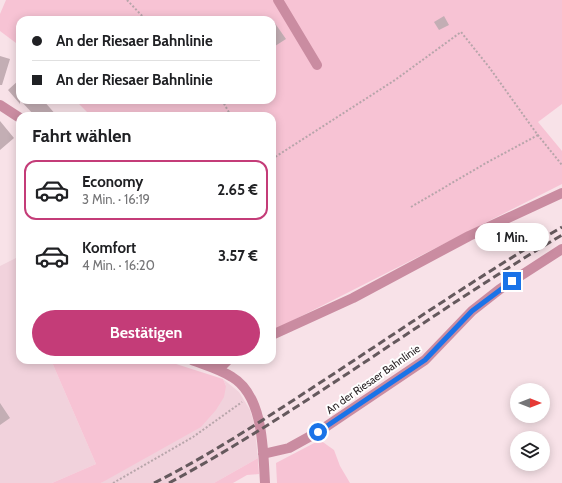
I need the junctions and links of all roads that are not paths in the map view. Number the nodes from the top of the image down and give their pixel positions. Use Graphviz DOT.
graph roads {
  1 [pos="278,0"];
  2 [pos="318,65"];
  3 [pos="0,105"];
  4 [pos="16,115"];
  5 [pos="562,193"];
  6 [pos="562,249"];
  7 [pos="276,333"];
  8 [pos="202,364"];
  9 [pos="224,364"];
  10 [pos="218,370"];
  11 [pos="263,454"];
  12 [pos="265,483"];
  1 -- 2 [label="street"];
  3 -- 4 [label="street"];
  5 -- 7 [label="street"];
  6 -- 11 [label="street, An der Riesaer Bahnlinie"];
  8 -- 10 [label="street"];
  9 -- 10 [label="street"];
  10 -- 11 [label="street"];
  11 -- 12 [label="street"];
}
